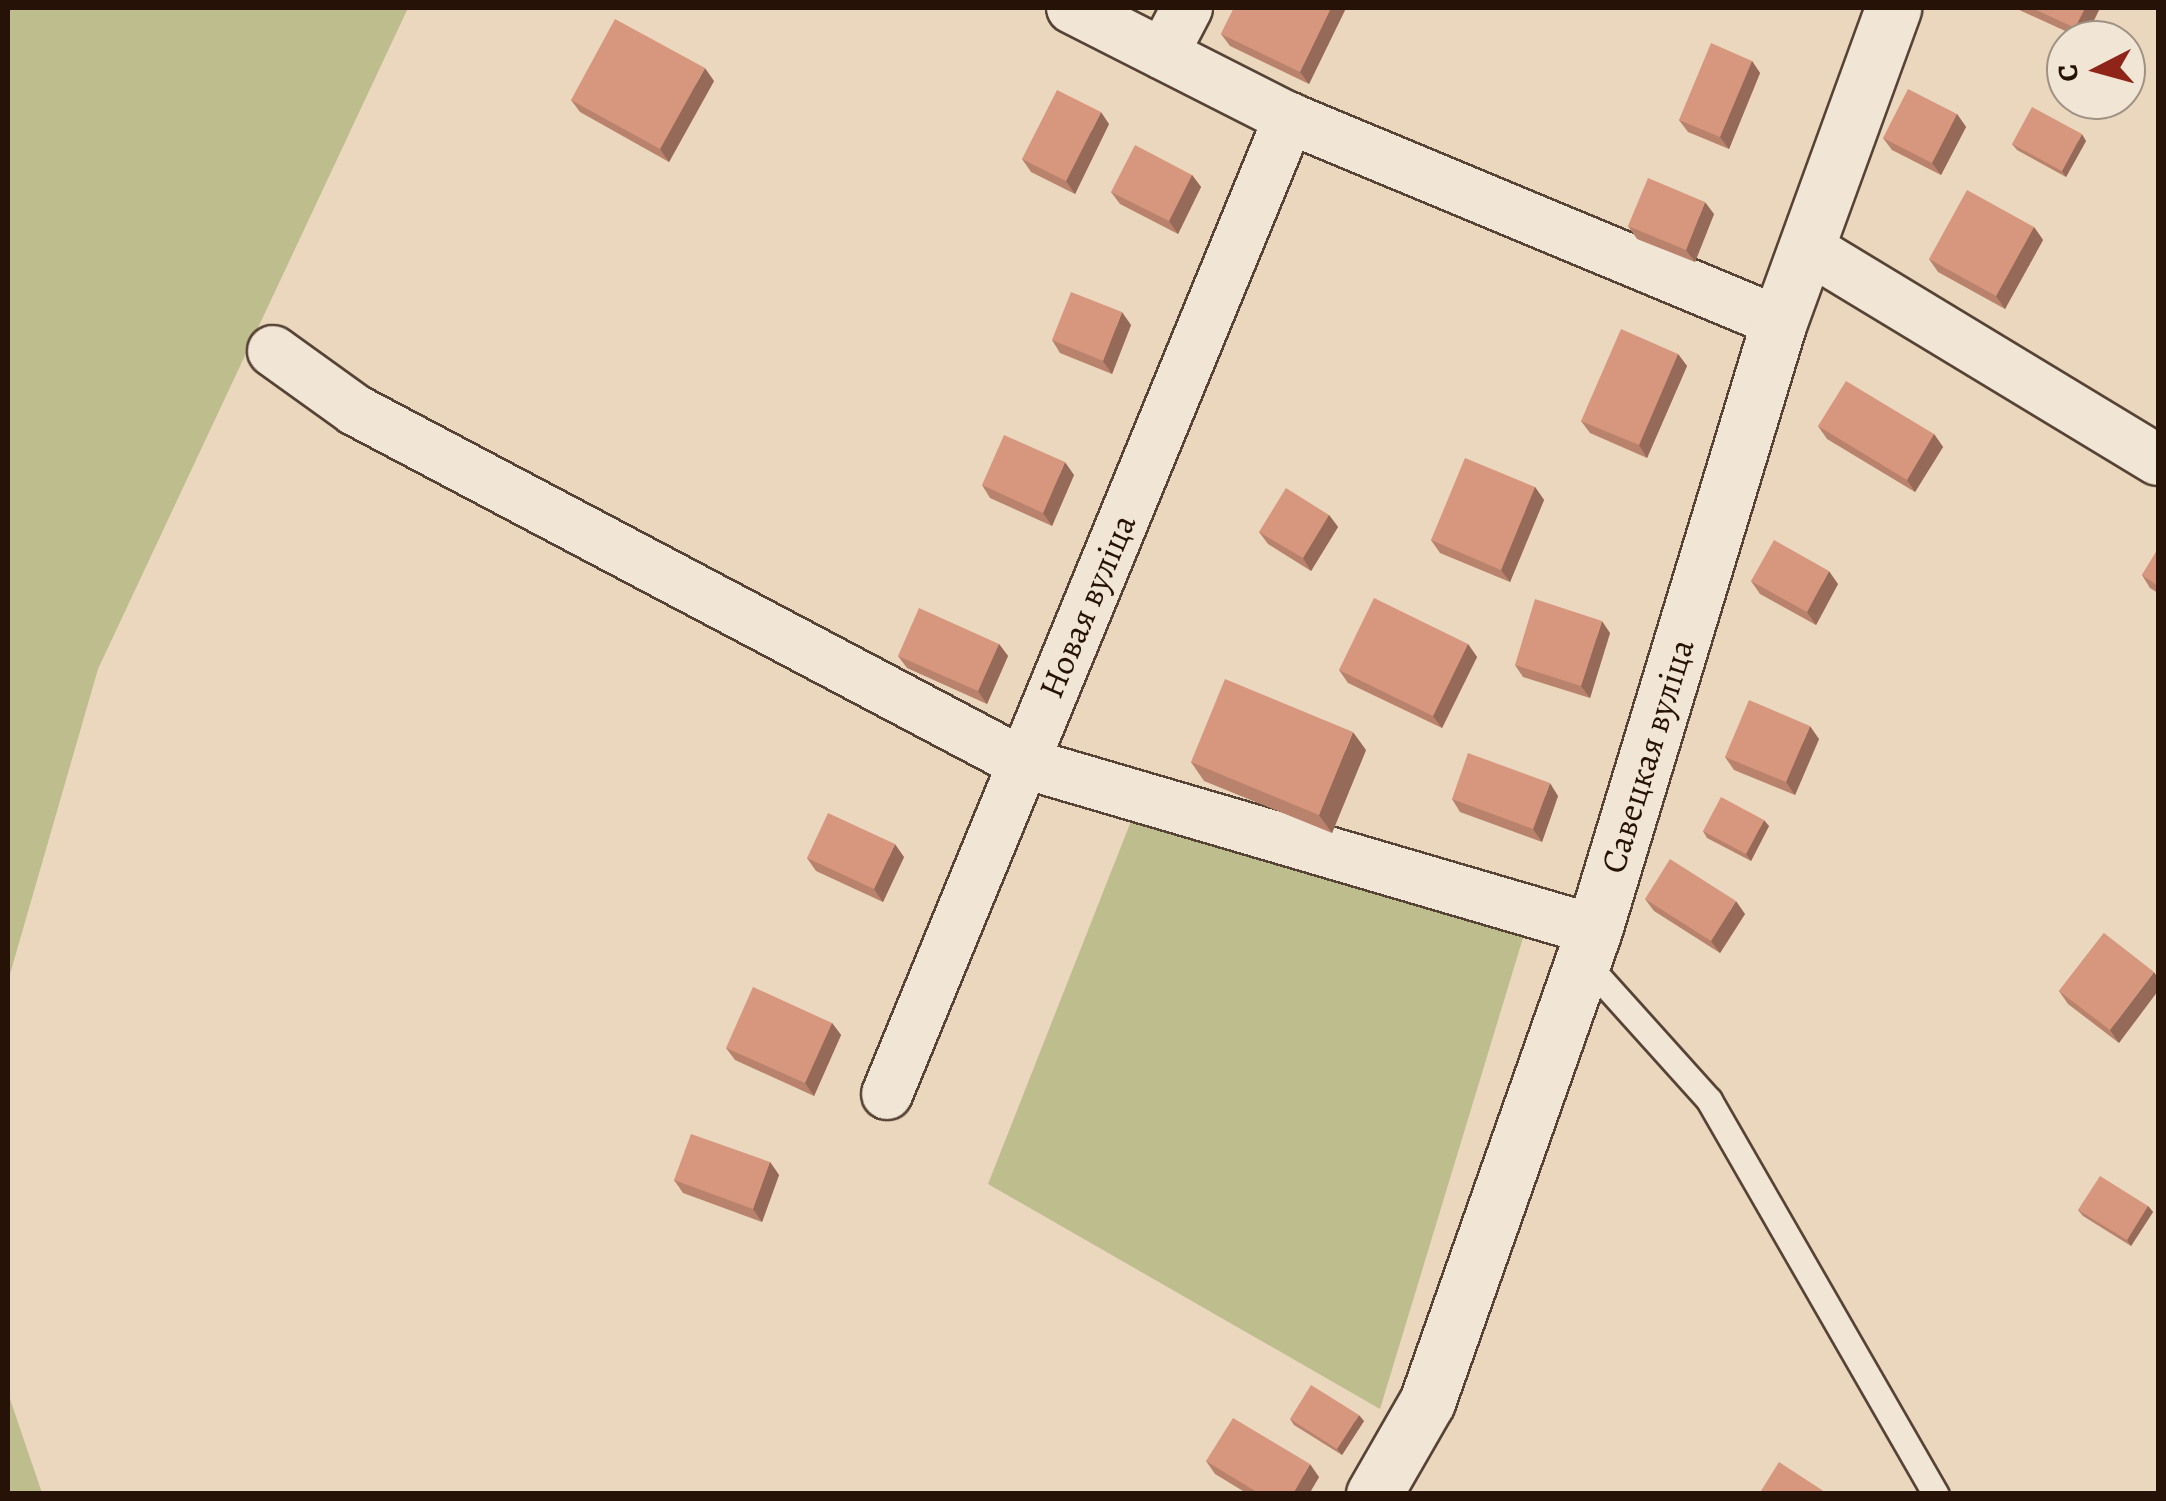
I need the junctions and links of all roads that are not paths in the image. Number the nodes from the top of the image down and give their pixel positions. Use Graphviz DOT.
graph roads {
  1 [pos="1072,8"];
  2 [pos="1187,8"];
  3 [pos="1893,8"];
  4 [pos="1163,54"];
  5 [pos="1289,118"];
  6 [pos="1806,247"];
  7 [pos="1778,322"];
  8 [pos="273,351"];
  9 [pos="2158,460"];
  10 [pos="1022,762"];
  11 [pos="1589,945"];
  12 [pos="887,1094"];
  13 [pos="1374,1494"];
  14 [pos="1936,1494"];
  1 -- 4 [label="street"];
  2 -- 4 [label="street"];
  3 -- 6 [label="main road, Савецкая вуліца"];
  4 -- 5 [label="street"];
  5 -- 7 [label="street"];
  5 -- 10 [label="street, Новая вуліца"];
  6 -- 7 [label="main road, Савецкая вуліца"];
  6 -- 9 [label="street"];
  7 -- 11 [label="main road, Савецкая вуліца"];
  8 -- 10 [label="street"];
  10 -- 11 [label="street"];
  10 -- 12 [label="street, Новая вуліца"];
  11 -- 13 [label="main road, Савецкая вуліца"];
  11 -- 14 [label="lane"];
}
